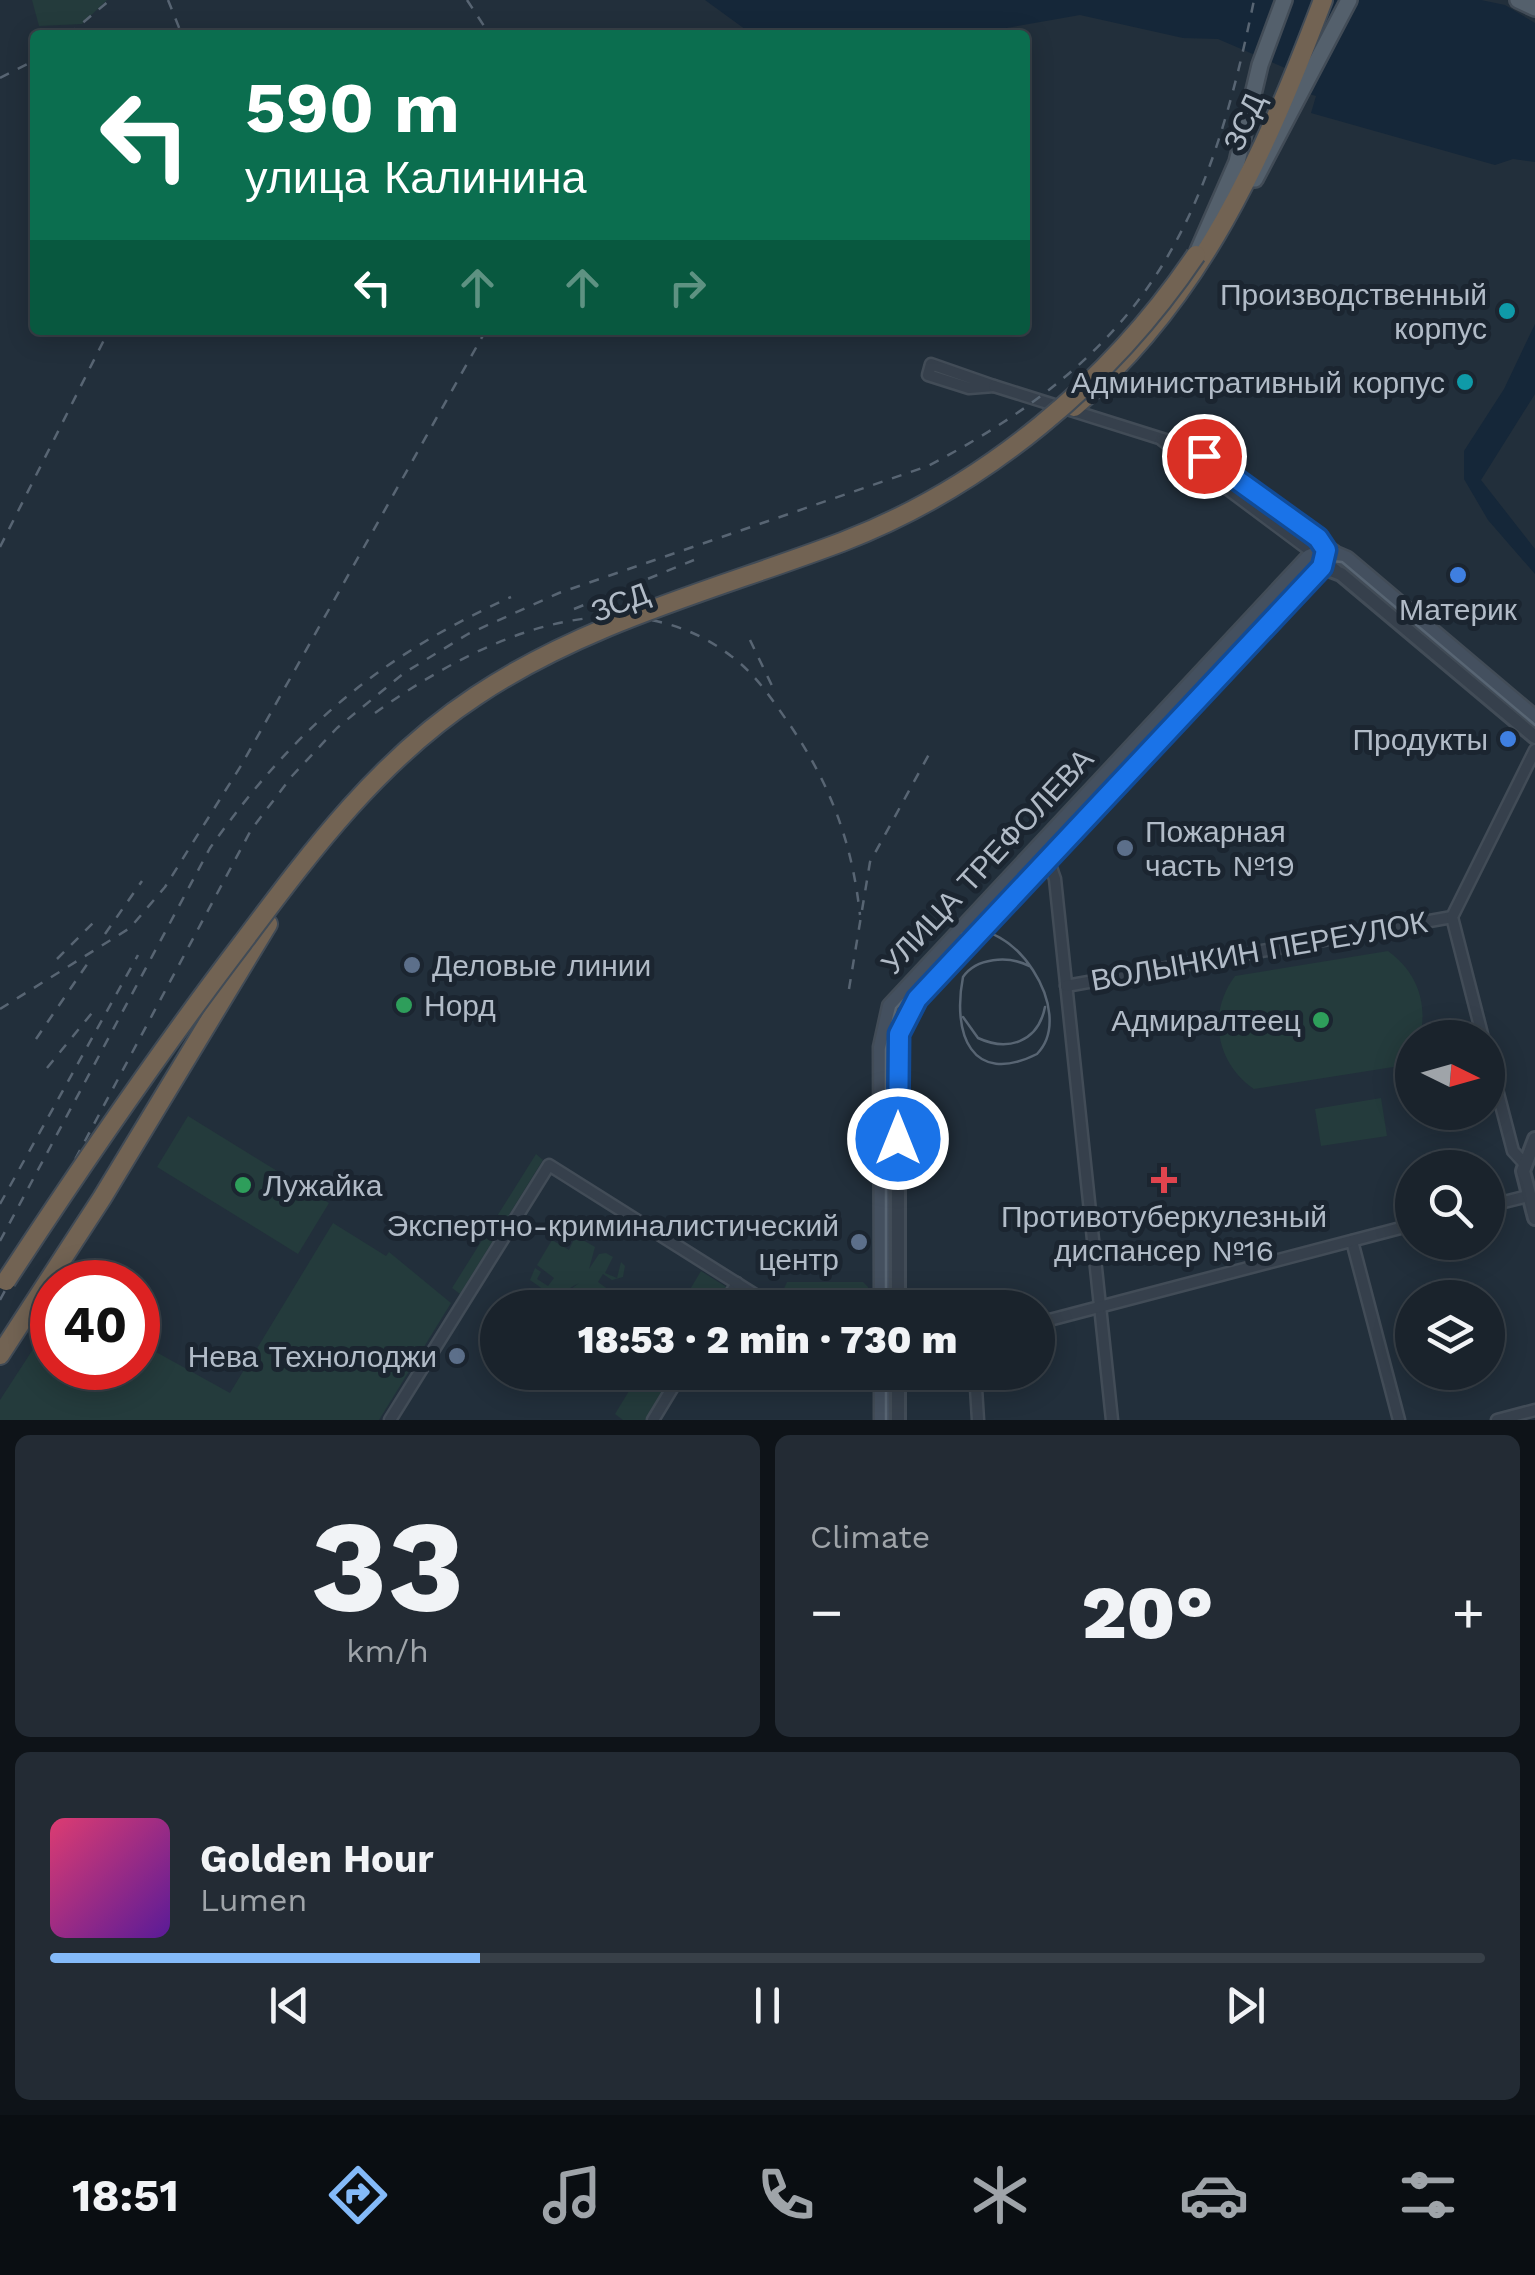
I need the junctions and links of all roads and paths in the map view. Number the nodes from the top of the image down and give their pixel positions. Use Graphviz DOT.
graph roads {
  1 [pos="1284,0"];
  2 [pos="1312,0"];
  3 [pos="1323,0"];
  4 [pos="1349,0"];
  5 [pos="1518,0"];
  6 [pos="1535,8"];
  7 [pos="1222,228"];
  8 [pos="1196,255"];
  9 [pos="994,386"];
  10 [pos="1326,559"];
  11 [pos="1535,718"];
  12 [pos="1535,737"];
  13 [pos="1535,750"];
  14 [pos="1036,848"];
  15 [pos="1048,860"];
  16 [pos="1452,917"];
  17 [pos="1066,986"];
  18 [pos="1478,1020"];
  19 [pos="1505,1118"];
  20 [pos="1535,1139"];
  21 [pos="1524,1163"];
  22 [pos="1528,1196"];
  23 [pos="1505,1202"];
  24 [pos="1535,1218"];
  25 [pos="1395,1230"];
  26 [pos="1352,1241"];
  27 [pos="737,1283"];
  28 [pos="0,1290"];
  29 [pos="733,1290"];
  30 [pos="748,1290"];
  31 [pos="882,1290"];
  32 [pos="898,1290"];
  33 [pos="1100,1307"];
  34 [pos="1055,1318"];
  35 [pos="0,1355"];
  36 [pos="671,1390"];
  37 [pos="882,1390"];
  38 [pos="898,1390"];
  39 [pos="976,1390"];
  40 [pos="1535,1410"];
  41 [pos="390,1420"];
  42 [pos="653,1420"];
  43 [pos="882,1420"];
  44 [pos="898,1420"];
  45 [pos="978,1420"];
  46 [pos="1112,1420"];
  47 [pos="1399,1420"];
  48 [pos="1498,1420"];
  1 -- 8 [label="main road"];
  2 -- 8 [label="highway, ЗСД"];
  3 -- 7 [label="highway, ЗСД"];
  4 -- 7 [label="main road"];
  5 -- 6 [label="main road"];
  7 -- 35 [label="highway, ЗСД, bridge"];
  8 -- 28 [label="highway, ЗСД, bridge"];
  9 -- 9 [label="street"];
  9 -- 10 [label="street"];
  10 -- 11 [label="main road"];
  10 -- 12 [label="street"];
  10 -- 14 [label="main road, УЛИЦА ТРЕФОЛЕВА"];
  10 -- 15 [label="street, УЛИЦА ТРЕФОЛЕВА"];
  13 -- 16 [label="street"];
  14 -- 15 [label="street"];
  14 -- 31 [label="main road, УЛИЦА ТРЕФОЛЕВА"];
  15 -- 17 [label="street"];
  15 -- 32 [label="street, УЛИЦА ТРЕФОЛЕВА"];
  16 -- 17 [label="street, ВОЛЫНКИН ПЕРЕУЛОК"];
  16 -- 18 [label="street"];
  17 -- 33 [label="street"];
  19 -- 21 [label="street"];
  20 -- 21 [label="street"];
  21 -- 22 [label="street"];
  22 -- 23 [label="street"];
  22 -- 24 [label="street"];
  25 -- 26 [label="street"];
  26 -- 33 [label="street"];
  26 -- 47 [label="street"];
  27 -- 29 [label="street"];
  27 -- 30 [label="street"];
  27 -- 41 [label="street"];
  33 -- 34 [label="street"];
  33 -- 46 [label="street"];
  36 -- 42 [label="street"];
  37 -- 43 [label="main road"];
  38 -- 44 [label="street"];
  39 -- 45 [label="street"];
  40 -- 48 [label="street"];
}
